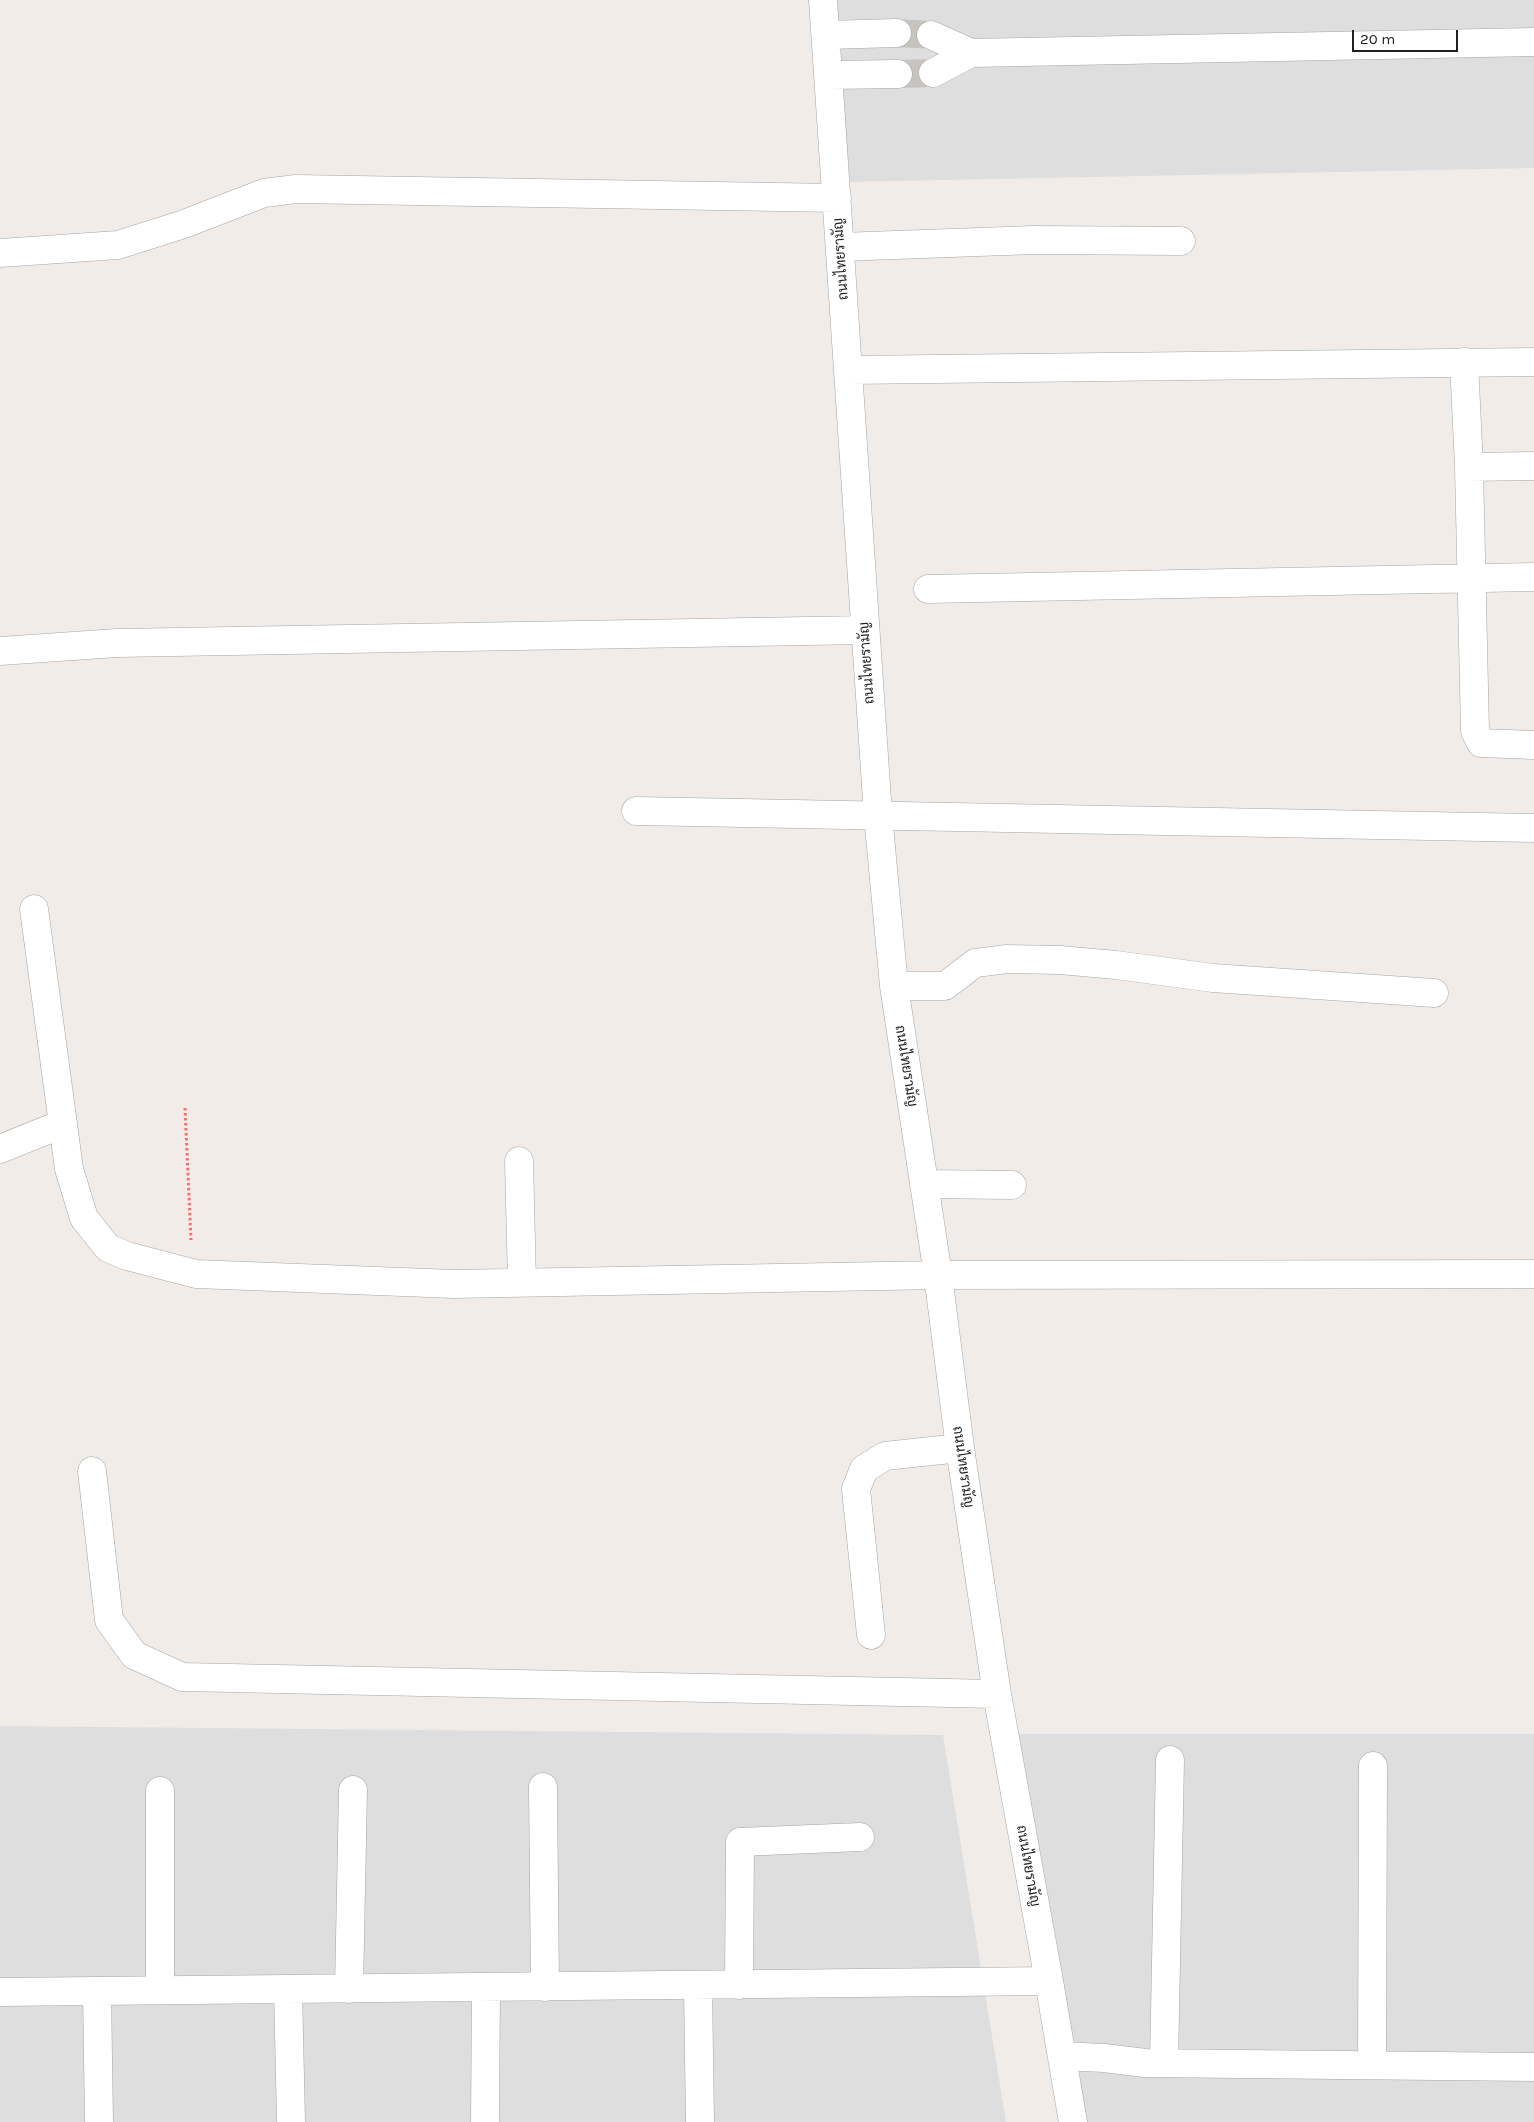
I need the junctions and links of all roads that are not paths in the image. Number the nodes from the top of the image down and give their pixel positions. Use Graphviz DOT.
graph roads {
  1 [pos="824,0"];
  2 [pos="898,33"];
  3 [pos="931,34"];
  4 [pos="826,35"];
  5 [pos="1534,42"];
  6 [pos="971,53"];
  7 [pos="933,73"];
  8 [pos="898,74"];
  9 [pos="830,76"];
  10 [pos="837,198"];
  11 [pos="1181,241"];
  12 [pos="840,247"];
  13 [pos="0,253"];
  14 [pos="1464,362"];
  15 [pos="1534,362"];
  16 [pos="849,370"];
  17 [pos="1534,466"];
  18 [pos="1469,467"];
  19 [pos="1471,576"];
  20 [pos="1534,577"];
  21 [pos="928,589"];
  22 [pos="865,630"];
  23 [pos="0,651"];
  24 [pos="1534,746"];
  25 [pos="636,811"];
  26 [pos="878,815"];
  27 [pos="1534,828"];
  28 [pos="34,908"];
  29 [pos="894,986"];
  30 [pos="1434,992"];
  31 [pos="62,1124"];
  32 [pos="0,1150"];
  33 [pos="519,1161"];
  34 [pos="924,1184"];
  35 [pos="1012,1185"];
  36 [pos="938,1274"];
  37 [pos="1534,1274"];
  38 [pos="522,1282"];
  39 [pos="960,1448"];
  40 [pos="92,1471"];
  41 [pos="871,1635"];
  42 [pos="996,1694"];
  43 [pos="1170,1760"];
  44 [pos="1372,1766"];
  45 [pos="543,1787"];
  46 [pos="353,1790"];
  47 [pos="160,1791"];
  48 [pos="860,1837"];
  49 [pos="1049,1981"];
  50 [pos="739,1985"];
  51 [pos="698,1986"];
  52 [pos="544,1987"];
  53 [pos="486,1988"];
  54 [pos="288,1989"];
  55 [pos="349,1989"];
  56 [pos="160,1990"];
  57 [pos="97,1991"];
  58 [pos="0,1992"];
  59 [pos="1062,2056"];
  60 [pos="1164,2063"];
  61 [pos="1372,2064"];
  62 [pos="1534,2067"];
  63 [pos="99,2122"];
  64 [pos="291,2122"];
  65 [pos="485,2122"];
  66 [pos="700,2122"];
  67 [pos="1073,2122"];
  1 -- 4 [label="street, ถนนไทยรามัญ"];
  2 -- 4 [label="street"];
  3 -- 6 [label="street"];
  4 -- 9 [label="street, ถนนไทยรามัญ"];
  5 -- 6 [label="street"];
  6 -- 7 [label="street"];
  8 -- 9 [label="street"];
  9 -- 10 [label="street, ถนนไทยรามัญ"];
  10 -- 12 [label="street, ถนนไทยรามัญ"];
  10 -- 13 [label="street"];
  11 -- 12 [label="street"];
  12 -- 16 [label="street, ถนนไทยรามัญ"];
  14 -- 15 [label="street"];
  14 -- 16 [label="street"];
  14 -- 18 [label="street"];
  16 -- 22 [label="street, ถนนไทยรามัญ"];
  17 -- 18 [label="street"];
  18 -- 19 [label="street"];
  19 -- 20 [label="street"];
  19 -- 21 [label="street"];
  19 -- 24 [label="street"];
  22 -- 23 [label="street"];
  22 -- 26 [label="street, ถนนไทยรามัญ"];
  25 -- 26 [label="street"];
  26 -- 27 [label="street"];
  26 -- 29 [label="street, ถนนไทยรามัญ"];
  28 -- 31 [label="street"];
  29 -- 30 [label="street"];
  29 -- 34 [label="street, ถนนไทยรามัญ"];
  31 -- 32 [label="street"];
  31 -- 38 [label="street"];
  33 -- 38 [label="street"];
  34 -- 35 [label="street"];
  34 -- 36 [label="street, ถนนไทยรามัญ"];
  36 -- 37 [label="street"];
  36 -- 38 [label="street"];
  36 -- 39 [label="street, ถนนไทยรามัญ"];
  39 -- 41 [label="street"];
  39 -- 42 [label="street, ถนนไทยรามัญ"];
  40 -- 42 [label="street"];
  42 -- 49 [label="street, ถนนไทยรามัญ"];
  43 -- 60 [label="street"];
  44 -- 61 [label="street"];
  45 -- 52 [label="street"];
  46 -- 55 [label="street"];
  47 -- 56 [label="street"];
  48 -- 50 [label="street"];
  49 -- 50 [label="street"];
  49 -- 59 [label="street, ถนนไทยรามัญ"];
  50 -- 51 [label="street"];
  51 -- 52 [label="street"];
  51 -- 66 [label="street"];
  52 -- 53 [label="street"];
  53 -- 55 [label="street"];
  53 -- 65 [label="street"];
  54 -- 55 [label="street"];
  54 -- 56 [label="street"];
  54 -- 64 [label="street"];
  56 -- 57 [label="street"];
  57 -- 58 [label="street"];
  57 -- 63 [label="street"];
  59 -- 60 [label="street"];
  59 -- 67 [label="street, ถนนไทยรามัญ"];
  60 -- 61 [label="street"];
  61 -- 62 [label="street"];
}
